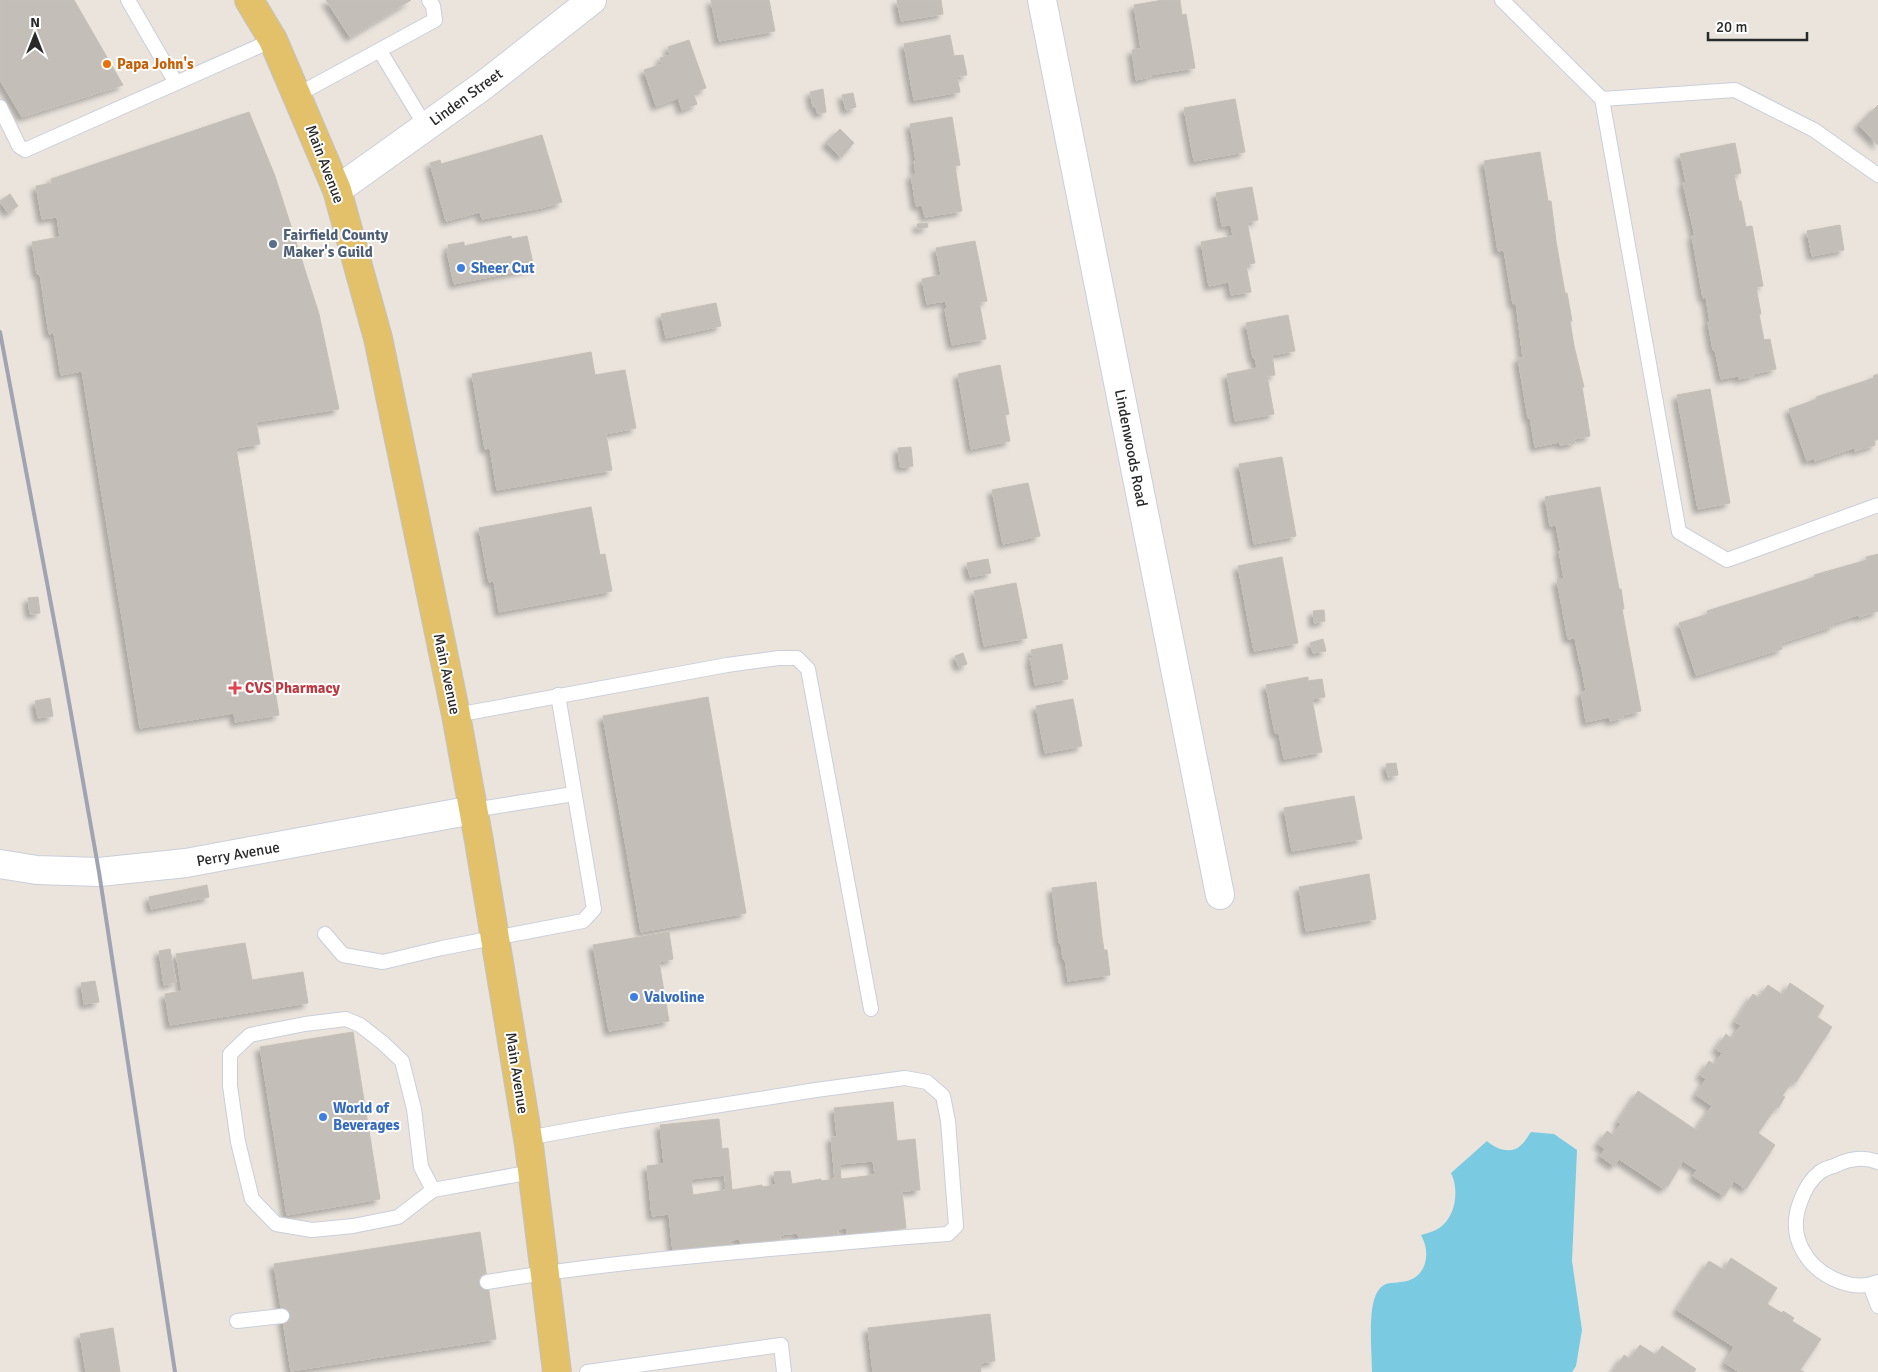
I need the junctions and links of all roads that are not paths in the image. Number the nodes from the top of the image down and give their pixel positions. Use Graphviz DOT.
graph roads {
  1 [pos="128,0"];
  2 [pos="249,0"];
  3 [pos="429,0"];
  4 [pos="1042,0"];
  5 [pos="1502,0"];
  6 [pos="586,2"];
  7 [pos="272,40"];
  8 [pos="380,51"];
  9 [pos="176,83"];
  10 [pos="297,95"];
  11 [pos="1602,99"];
  12 [pos="0,108"];
  13 [pos="426,127"];
  14 [pos="1878,175"];
  15 [pos="337,190"];
  16 [pos="1878,504"];
  17 [pos="558,695"];
  18 [pos="456,715"];
  19 [pos="574,794"];
  20 [pos="473,810"];
  21 [pos="0,864"];
  22 [pos="1220,895"];
  23 [pos="325,934"];
  24 [pos="495,938"];
  25 [pos="871,1009"];
  26 [pos="527,1138"];
  27 [pos="1878,1162"];
  28 [pos="532,1172"];
  29 [pos="433,1190"];
  30 [pos="544,1272"];
  31 [pos="487,1282"];
  32 [pos="1874,1284"];
  33 [pos="1878,1306"];
  34 [pos="282,1316"];
  35 [pos="237,1321"];
  36 [pos="557,1372"];
  37 [pos="588,1372"];
  38 [pos="784,1372"];
  1 -- 9 [label="lane"];
  2 -- 7 [label="main road, Main Avenue"];
  3 -- 8 [label="lane"];
  4 -- 22 [label="street, Lindenwoods Road"];
  5 -- 11 [label="lane"];
  6 -- 13 [label="street, Linden Street"];
  7 -- 9 [label="lane"];
  7 -- 10 [label="main road, Main Avenue"];
  8 -- 10 [label="lane"];
  8 -- 13 [label="lane"];
  9 -- 12 [label="lane"];
  10 -- 15 [label="main road, Main Avenue"];
  11 -- 14 [label="lane"];
  11 -- 16 [label="lane"];
  13 -- 15 [label="street, Linden Street"];
  15 -- 18 [label="main road, Main Avenue"];
  17 -- 18 [label="lane"];
  17 -- 19 [label="lane"];
  17 -- 25 [label="lane"];
  18 -- 20 [label="main road, Main Avenue"];
  19 -- 20 [label="lane"];
  19 -- 24 [label="lane"];
  20 -- 21 [label="street, Perry Avenue"];
  20 -- 24 [label="main road, Main Avenue"];
  23 -- 24 [label="lane"];
  24 -- 26 [label="main road, Main Avenue"];
  26 -- 28 [label="main road, Main Avenue"];
  26 -- 30 [label="lane"];
  27 -- 32 [label="lane"];
  28 -- 29 [label="lane"];
  28 -- 30 [label="main road, Main Avenue"];
  29 -- 29 [label="lane"];
  30 -- 31 [label="lane"];
  30 -- 36 [label="main road, Main Avenue"];
  32 -- 33 [label="lane"];
  34 -- 35 [label="lane"];
  37 -- 38 [label="lane"];
}
